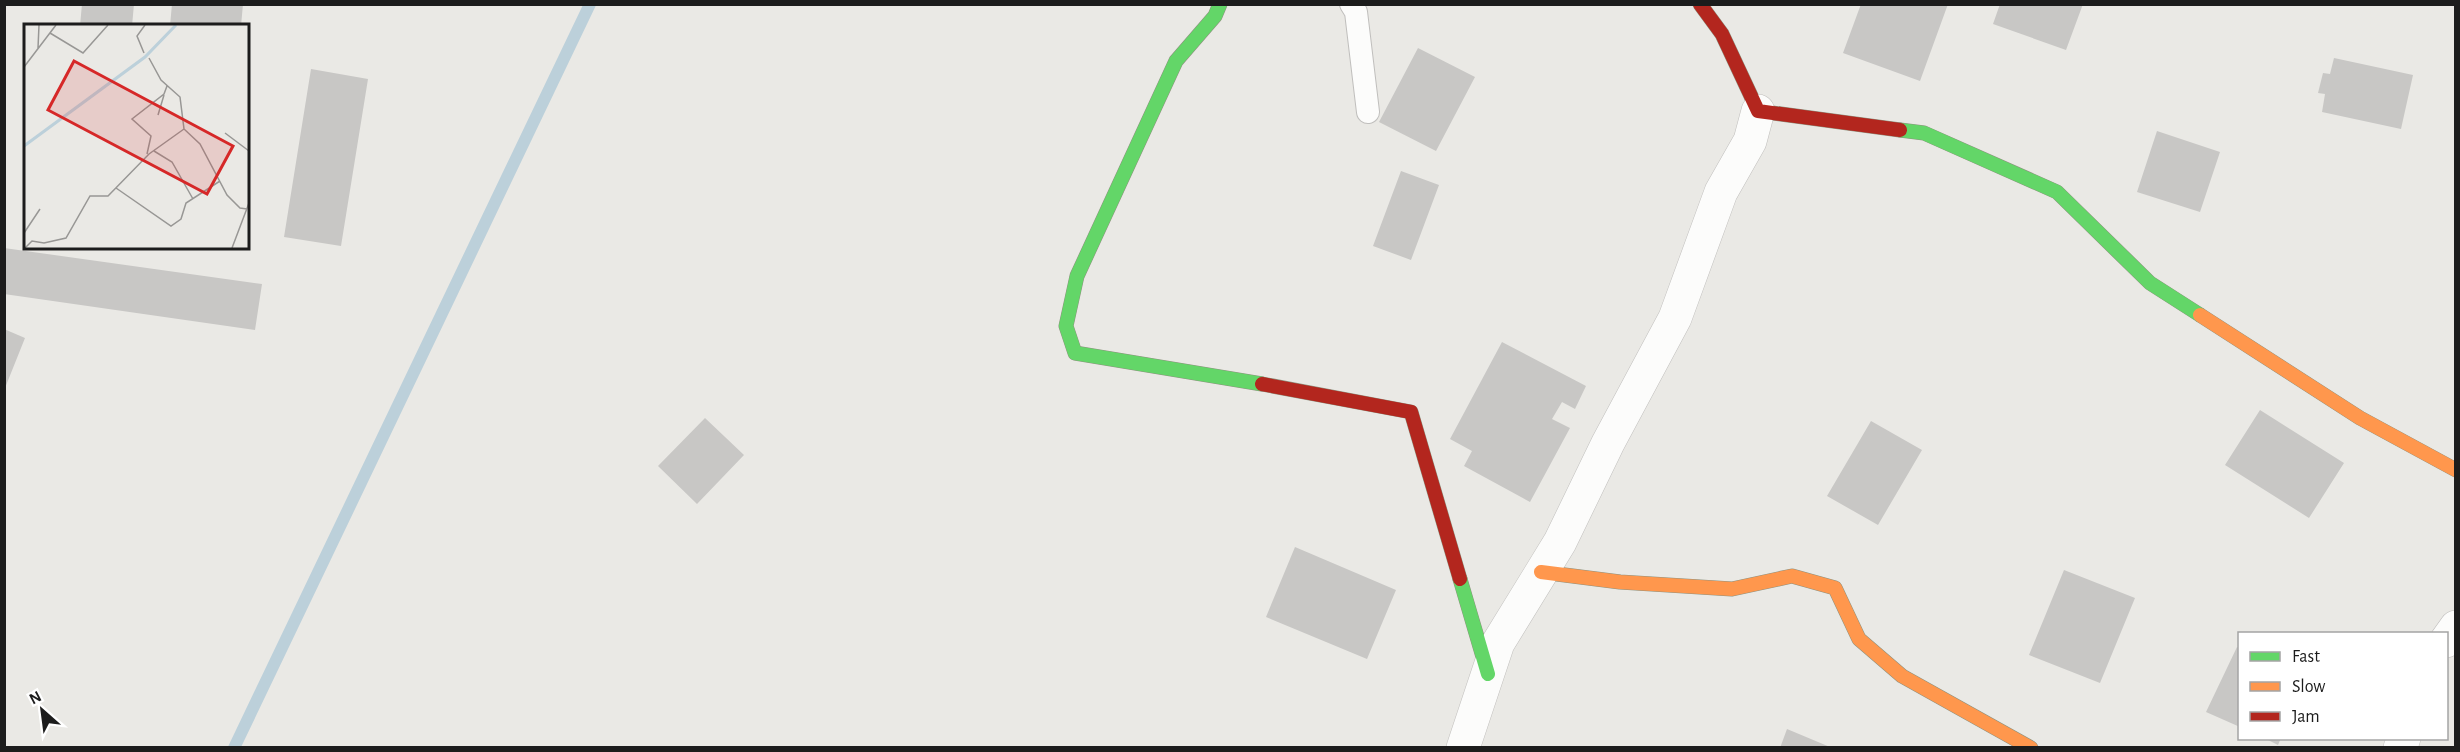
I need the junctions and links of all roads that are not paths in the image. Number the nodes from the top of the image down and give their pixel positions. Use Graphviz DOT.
graph roads {
  1 [pos="1221,4"];
  2 [pos="1351,4"];
  3 [pos="1700,4"];
  4 [pos="1758,111"];
  5 [pos="1368,112"];
  6 [pos="2456,471"];
  7 [pos="1541,572"];
  8 [pos="1488,674"];
  9 [pos="1463,747"];
  10 [pos="2031,747"];
  1 -- 8 [label="street"];
  2 -- 5 [label="lane"];
  3 -- 4 [label="street"];
  4 -- 6 [label="street"];
  4 -- 7 [label="street"];
  7 -- 8 [label="street"];
  7 -- 10 [label="street"];
  8 -- 9 [label="street"];
}
